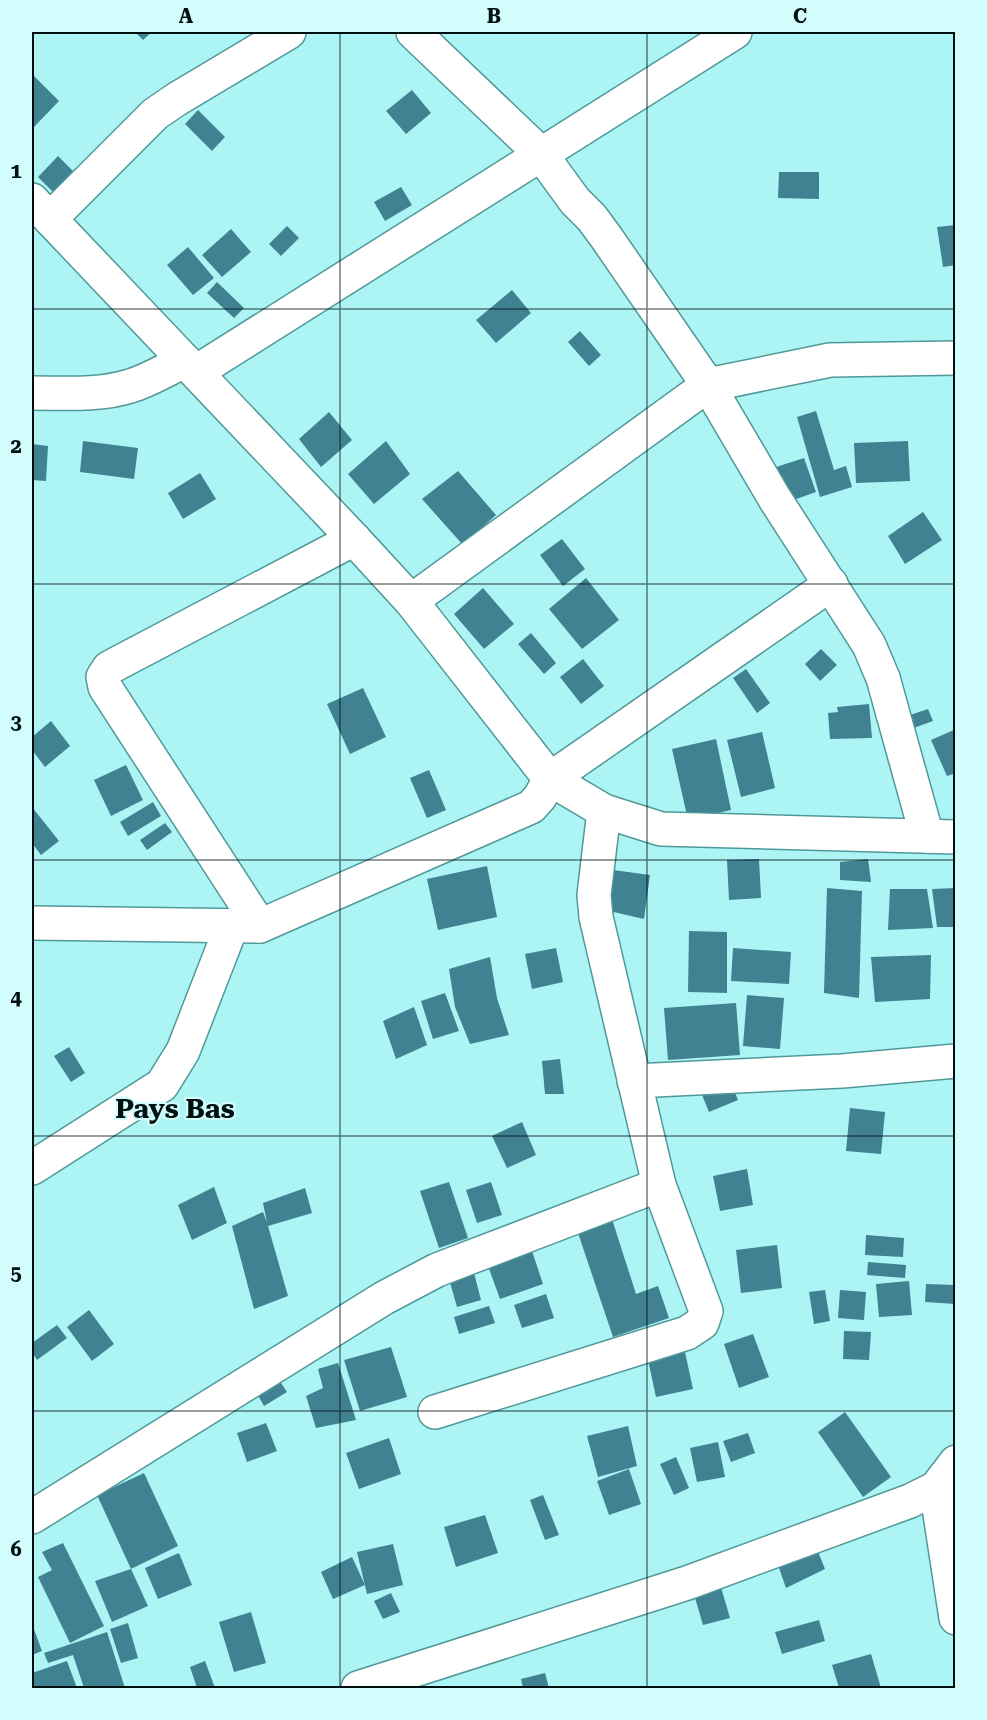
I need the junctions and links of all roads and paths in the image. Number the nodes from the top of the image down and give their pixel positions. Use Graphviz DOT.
graph roads {
  1 [pos="289,32"];
  2 [pos="413,32"];
  3 [pos="735,32"];
  4 [pos="540,153"];
  5 [pos="41,210"];
  6 [pos="956,358"];
  7 [pos="190,367"];
  8 [pos="708,385"];
  9 [pos="32,393"];
  10 [pos="354,539"];
  11 [pos="831,584"];
  12 [pos="411,601"];
  13 [pos="549,779"];
  14 [pos="604,811"];
  15 [pos="941,837"];
  16 [pos="32,923"];
  17 [pos="246,926"];
  18 [pos="956,1061"];
  19 [pos="634,1081"];
  20 [pos="32,1168"];
  21 [pos="659,1185"];
  22 [pos="435,1412"];
  23 [pos="956,1462"];
  24 [pos="936,1488"];
  25 [pos="32,1517"];
  26 [pos="956,1618"];
  27 [pos="365,1688"];
  1 -- 5 [label="street"];
  2 -- 4 [label="street"];
  3 -- 4 [label="street"];
  4 -- 7 [label="street"];
  4 -- 8 [label="street"];
  5 -- 7 [label="street"];
  6 -- 8 [label="street"];
  7 -- 9 [label="street"];
  7 -- 10 [label="street"];
  8 -- 11 [label="street"];
  8 -- 12 [label="street"];
  10 -- 12 [label="street"];
  10 -- 17 [label="street"];
  11 -- 13 [label="street"];
  11 -- 15 [label="street"];
  12 -- 13 [label="street"];
  13 -- 14 [label="street"];
  13 -- 17 [label="street"];
  14 -- 15 [label="street"];
  14 -- 19 [label="street"];
  16 -- 17 [label="street"];
  17 -- 20 [label="street"];
  18 -- 19 [label="street"];
  19 -- 21 [label="street"];
  21 -- 22 [label="street"];
  21 -- 25 [label="street"];
  23 -- 24 [label="street"];
  24 -- 26 [label="street"];
  24 -- 27 [label="street"];
}
